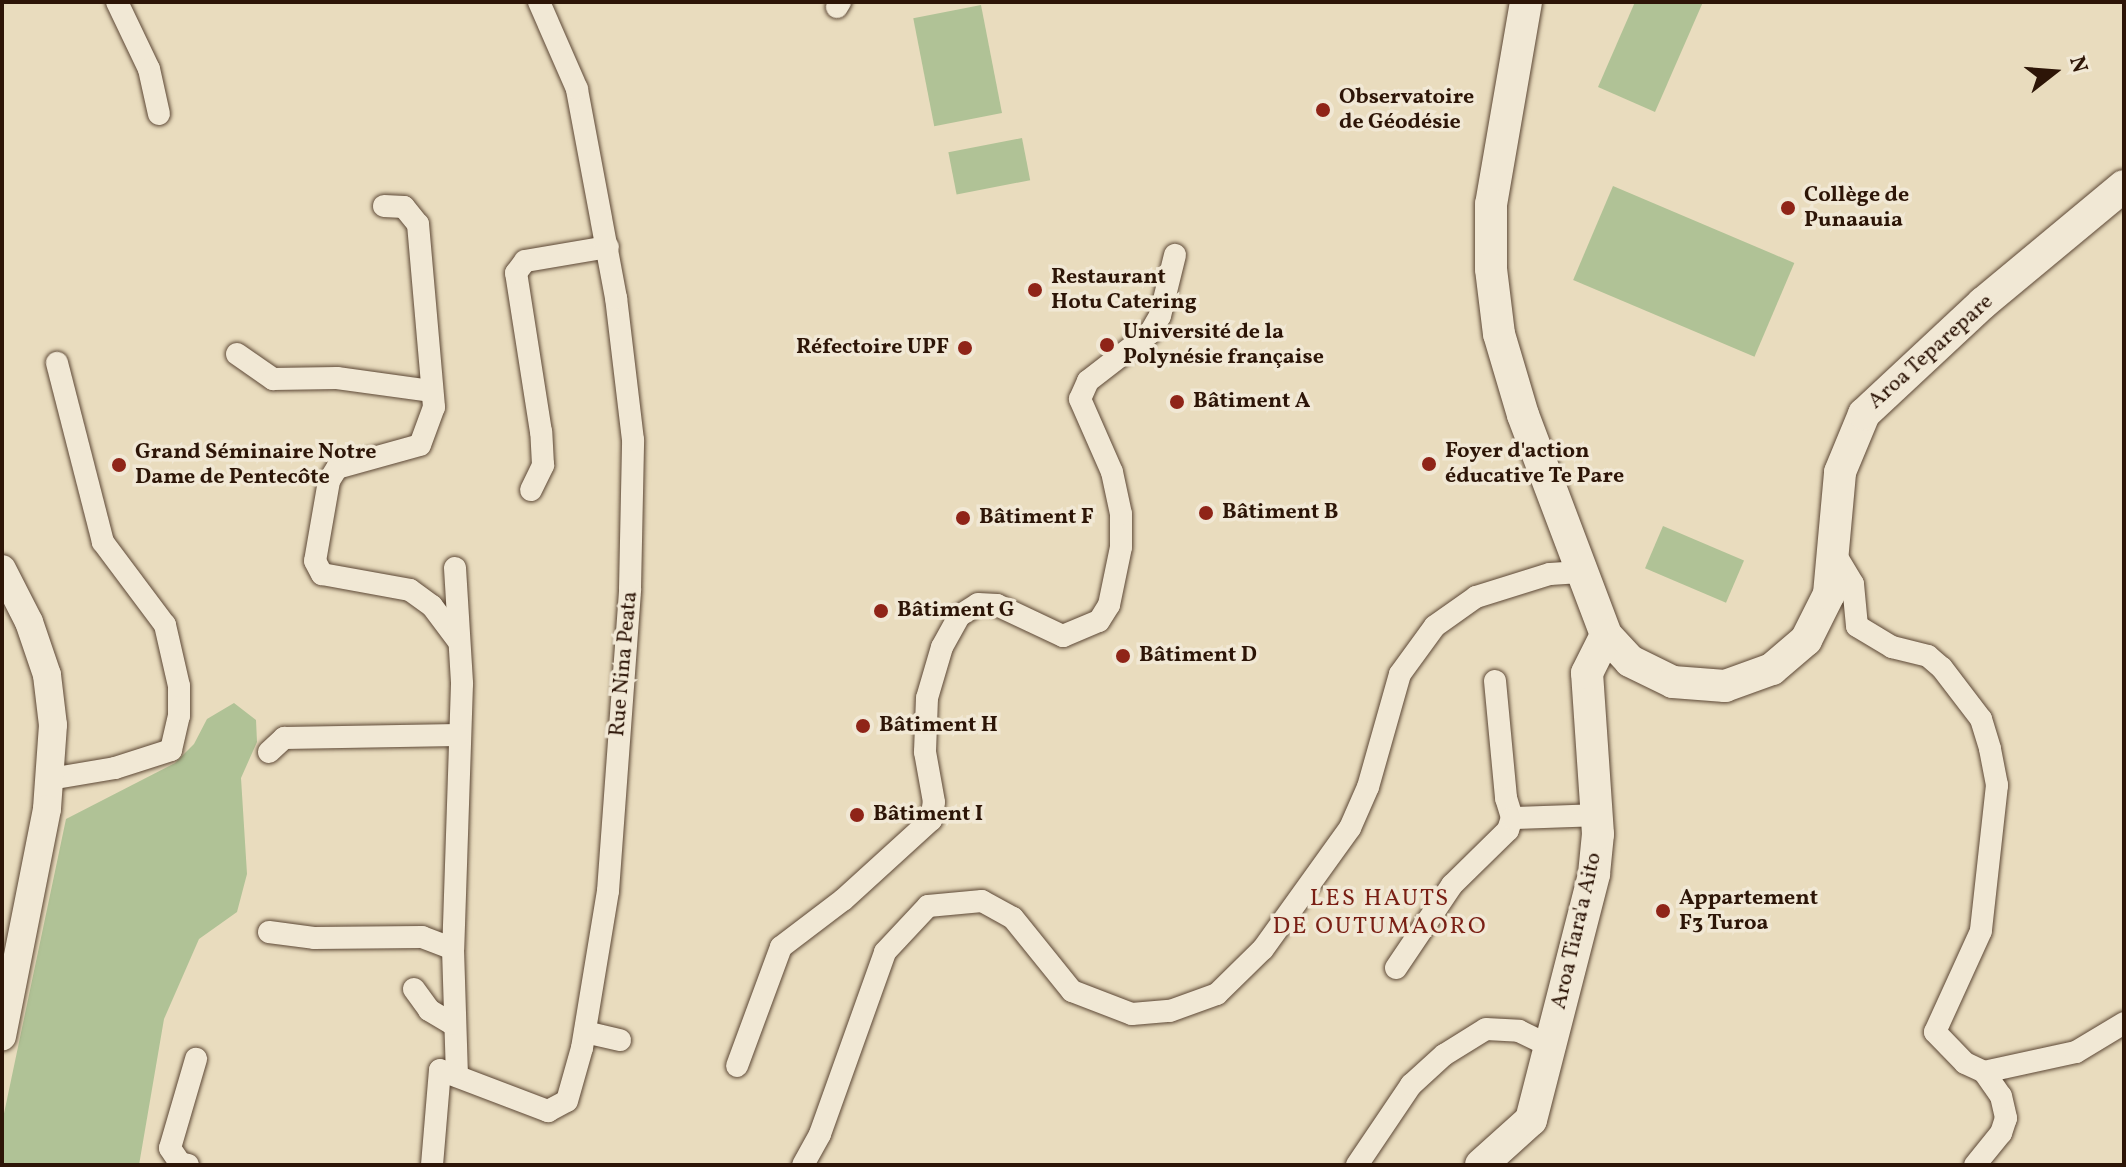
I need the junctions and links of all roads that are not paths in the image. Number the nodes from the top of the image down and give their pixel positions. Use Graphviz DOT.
graph roads {
  1 [pos="117,2"];
  2 [pos="539,2"];
  3 [pos="1526,2"];
  4 [pos="159,114"];
  5 [pos="2124,186"];
  6 [pos="384,206"];
  7 [pos="608,247"];
  8 [pos="1175,255"];
  9 [pos="237,354"];
  10 [pos="57,363"];
  11 [pos="432,391"];
  12 [pos="531,490"];
  13 [pos="1835,554"];
  14 [pos="455,568"];
  15 [pos="2,569"];
  16 [pos="1580,572"];
  17 [pos="1606,635"];
  18 [pos="459,642"];
  19 [pos="1495,681"];
  20 [pos="458,735"];
  21 [pos="269,752"];
  22 [pos="50,779"];
  23 [pos="1597,815"];
  24 [pos="1512,818"];
  25 [pos="269,932"];
  26 [pos="453,949"];
  27 [pos="1396,968"];
  28 [pos="414,989"];
  29 [pos="2124,1023"];
  30 [pos="452,1024"];
  31 [pos="585,1032"];
  32 [pos="2,1037"];
  33 [pos="620,1040"];
  34 [pos="1550,1046"];
  35 [pos="196,1059"];
  36 [pos="737,1066"];
  37 [pos="1984,1072"];
  38 [pos="457,1076"];
  39 [pos="188,1165"];
  40 [pos="432,1165"];
  41 [pos="803,1165"];
  42 [pos="1357,1165"];
  43 [pos="1481,1165"];
  44 [pos="1975,1165"];
  1 -- 4 [label="street"];
  2 -- 7 [label="street, Rue Nina Peata"];
  3 -- 16 [label="main road, Aroa Teparepare"];
  5 -- 13 [label="main road, Aroa Teparepare"];
  6 -- 11 [label="street"];
  7 -- 12 [label="street"];
  7 -- 31 [label="street, Rue Nina Peata"];
  8 -- 36 [label="street"];
  9 -- 11 [label="street"];
  10 -- 22 [label="street"];
  11 -- 18 [label="street"];
  13 -- 17 [label="main road, Aroa Teparepare"];
  13 -- 37 [label="street"];
  14 -- 18 [label="street"];
  15 -- 22 [label="street"];
  16 -- 17 [label="main road, Aroa Teparepare"];
  16 -- 41 [label="street"];
  17 -- 23 [label="main road, Aroa Tiara'a Aito"];
  18 -- 20 [label="street"];
  19 -- 24 [label="street"];
  20 -- 21 [label="street"];
  20 -- 26 [label="street"];
  22 -- 32 [label="street"];
  23 -- 24 [label="street"];
  23 -- 34 [label="main road, Aroa Tiara'a Aito"];
  24 -- 27 [label="street"];
  25 -- 26 [label="street"];
  26 -- 30 [label="street"];
  28 -- 30 [label="street"];
  29 -- 37 [label="street"];
  30 -- 38 [label="street"];
  31 -- 33 [label="street"];
  31 -- 38 [label="street, Rue Nina Peata"];
  34 -- 42 [label="street"];
  34 -- 43 [label="main road, Aroa Tiara'a Aito"];
  35 -- 39 [label="street"];
  37 -- 44 [label="street"];
  38 -- 40 [label="street"];
}
